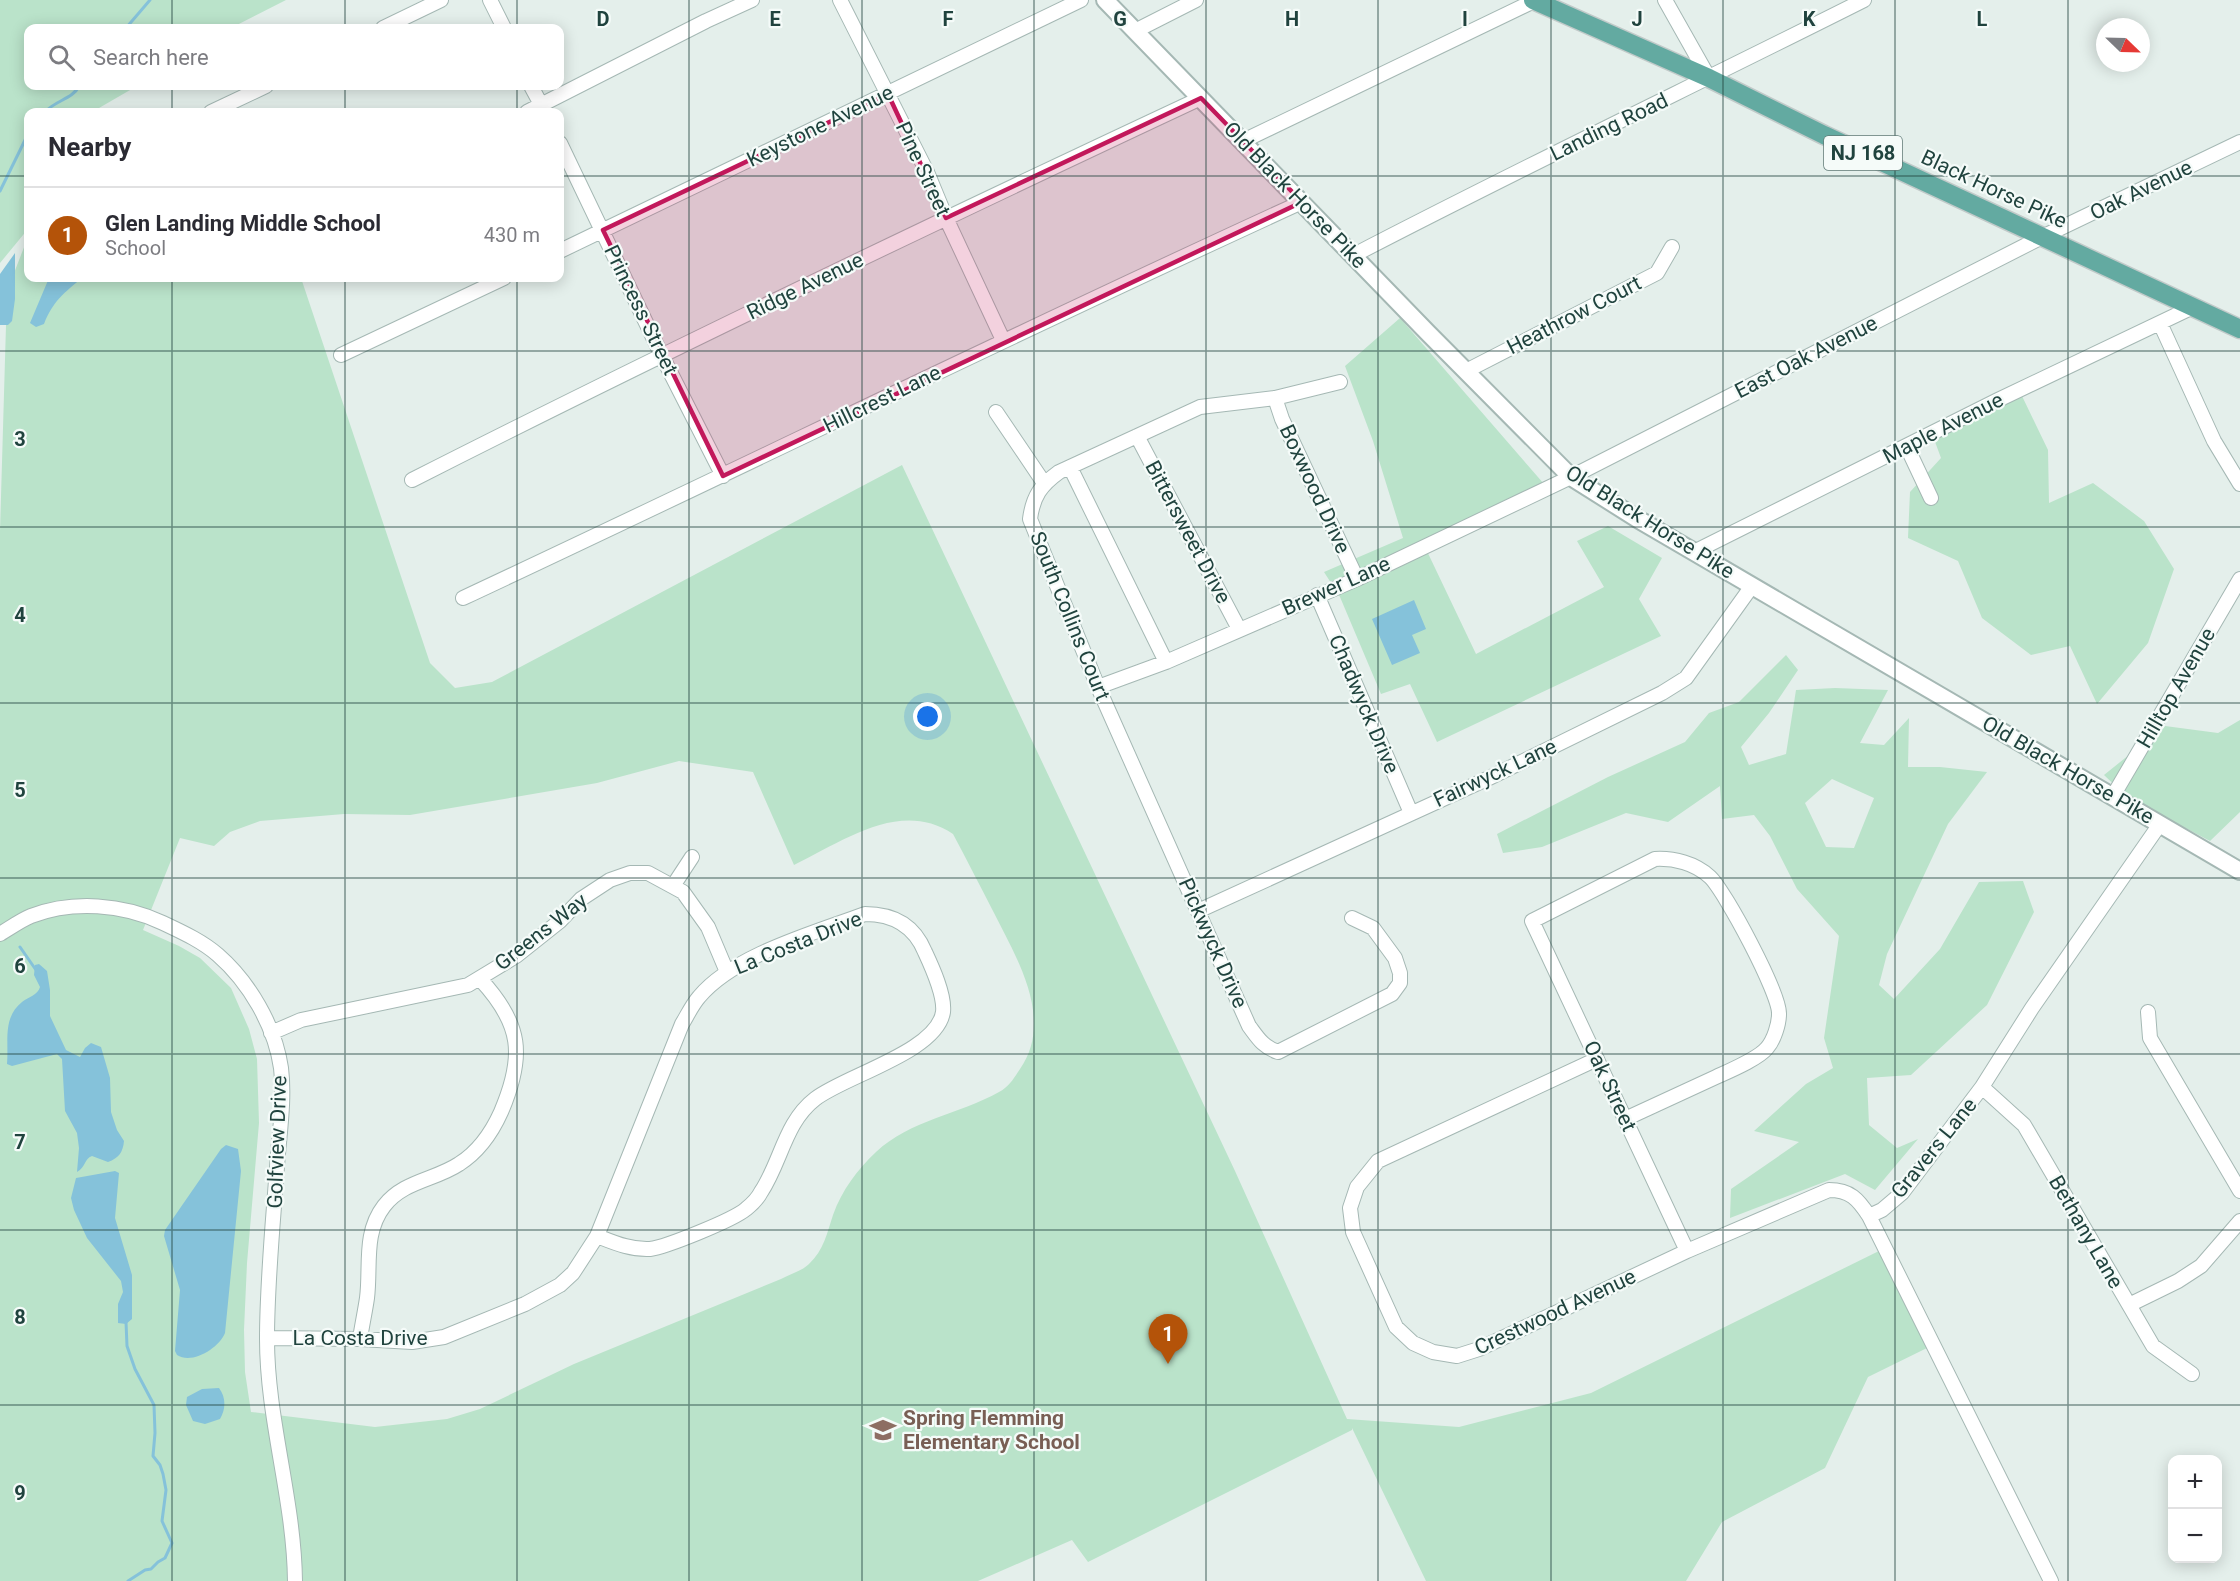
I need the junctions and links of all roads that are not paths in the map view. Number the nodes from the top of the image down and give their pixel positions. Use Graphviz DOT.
graph roads {
  1 [pos="441,0"];
  2 [pos="490,0"];
  3 [pos="752,0"];
  4 [pos="840,0"];
  5 [pos="1081,0"];
  6 [pos="1105,0"];
  7 [pos="1196,0"];
  8 [pos="1534,0"];
  9 [pos="1665,0"];
  10 [pos="1864,0"];
  11 [pos="391,24"];
  12 [pos="502,24"];
  13 [pos="1136,31"];
  14 [pos="1709,78"];
  15 [pos="258,90"];
  16 [pos="533,90"];
  17 [pos="888,93"];
  18 [pos="1201,98"];
  19 [pos="219,108"];
  20 [pos="542,108"];
  21 [pos="545,108"];
  22 [pos="1243,141"];
  23 [pos="2240,142"];
  24 [pos="564,151"];
  25 [pos="1302,202"];
  26 [pos="946,218"];
  27 [pos="603,230"];
  28 [pos="2042,237"];
  29 [pos="1672,247"];
  30 [pos="564,249"];
  31 [pos="1354,255"];
  32 [pos="496,282"];
  33 [pos="2193,307"];
  34 [pos="2160,323"];
  35 [pos="2240,329"];
  36 [pos="1003,340"];
  37 [pos="341,356"];
  38 [pos="662,356"];
  39 [pos="1466,371"];
  40 [pos="1340,382"];
  41 [pos="1275,398"];
  42 [pos="996,412"];
  43 [pos="1137,436"];
  44 [pos="1906,447"];
  45 [pos="1070,467"];
  46 [pos="723,476"];
  47 [pos="1571,477"];
  48 [pos="412,480"];
  49 [pos="1044,483"];
  50 [pos="2240,484"];
  51 [pos="1931,498"];
  52 [pos="1694,552"];
  53 [pos="1357,579"];
  54 [pos="2240,579"];
  55 [pos="1752,586"];
  56 [pos="1317,595"];
  57 [pos="463,598"];
  58 [pos="1239,629"];
  59 [pos="1166,662"];
  60 [pos="1098,687"];
  61 [pos="2113,796"];
  62 [pos="1411,813"];
  63 [pos="2160,824"];
  64 [pos="1161,828"];
  65 [pos="692,857"];
  66 [pos="2240,872"];
  67 [pos="673,885"];
  68 [pos="1198,910"];
  69 [pos="1352,918"];
  70 [pos="0,934"];
  71 [pos="727,972"];
  72 [pos="480,979"];
  73 [pos="2148,1012"];
  74 [pos="271,1033"];
  75 [pos="1597,1059"];
  76 [pos="1982,1087"];
  77 [pos="1625,1119"];
  78 [pos="2240,1191"];
  79 [pos="1869,1216"];
  80 [pos="2240,1221"];
  81 [pos="597,1236"];
  82 [pos="1687,1251"];
  83 [pos="2129,1305"];
  84 [pos="267,1338"];
  85 [pos="360,1339"];
  86 [pos="2192,1374"];
  87 [pos="295,1581"];
  88 [pos="2051,1581"];
  1 -- 11 [label="street"];
  2 -- 12 [label="street"];
  3 -- 21 [label="street"];
  4 -- 17 [label="street, Pine Street"];
  5 -- 17 [label="street, Keystone Avenue"];
  6 -- 13 [label="street, Old Black Horse Pike"];
  7 -- 13 [label="street"];
  8 -- 14 [label="main road, Black Horse Pike / NJ 168"];
  8 -- 22 [label="street"];
  9 -- 14 [label="street"];
  10 -- 14 [label="street, Landing Road"];
  13 -- 18 [label="street, Old Black Horse Pike"];
  14 -- 28 [label="main road, Black Horse Pike / NJ 168"];
  14 -- 31 [label="street, Landing Road"];
  15 -- 19 [label="street"];
  16 -- 20 [label="street"];
  17 -- 26 [label="street, Pine Street"];
  17 -- 27 [label="street, Keystone Avenue"];
  18 -- 22 [label="street, Old Black Horse Pike"];
  18 -- 26 [label="street, Ridge Avenue"];
  22 -- 25 [label="street, Old Black Horse Pike"];
  23 -- 28 [label="street, Oak Avenue"];
  24 -- 27 [label="street, Princess Street"];
  25 -- 31 [label="street, Old Black Horse Pike"];
  25 -- 36 [label="street, Hillcrest Lane"];
  26 -- 36 [label="street, Pine Street"];
  26 -- 38 [label="street, Ridge Avenue"];
  27 -- 30 [label="street, Keystone Avenue"];
  27 -- 38 [label="street, Princess Street"];
  28 -- 33 [label="main road, Black Horse Pike / NJ 168"];
  28 -- 47 [label="street, East Oak Avenue"];
  29 -- 39 [label="street, Heathrow Court"];
  31 -- 39 [label="street, Old Black Horse Pike"];
  32 -- 37 [label="street"];
  33 -- 34 [label="street, Maple Avenue"];
  33 -- 35 [label="main road, Black Horse Pike / NJ 168"];
  34 -- 44 [label="street, Maple Avenue"];
  34 -- 50 [label="street"];
  36 -- 46 [label="street, Hillcrest Lane"];
  38 -- 46 [label="street, Princess Street"];
  38 -- 48 [label="street, Ridge Avenue"];
  39 -- 47 [label="street, Old Black Horse Pike"];
  40 -- 41 [label="street"];
  41 -- 43 [label="street"];
  41 -- 53 [label="street, Boxwood Drive"];
  42 -- 49 [label="street"];
  43 -- 45 [label="street"];
  43 -- 58 [label="street, Bittersweet Drive"];
  44 -- 51 [label="street"];
  44 -- 52 [label="street, Maple Avenue"];
  45 -- 49 [label="street"];
  45 -- 59 [label="street"];
  46 -- 57 [label="street, Hillcrest Lane"];
  47 -- 52 [label="street, Old Black Horse Pike"];
  47 -- 53 [label="street, Brewer Lane"];
  49 -- 60 [label="street, South Collins Court"];
  52 -- 55 [label="street, Old Black Horse Pike"];
  53 -- 56 [label="street, Brewer Lane"];
  54 -- 61 [label="street, Hilltop Avenue"];
  55 -- 61 [label="street, Old Black Horse Pike"];
  55 -- 62 [label="street, Fairwyck Lane"];
  56 -- 58 [label="street, Brewer Lane"];
  56 -- 62 [label="street, Chadwyck Drive"];
  58 -- 59 [label="street, Brewer Lane"];
  59 -- 60 [label="street, Brewer Lane"];
  60 -- 64 [label="street, South Collins Court"];
  61 -- 63 [label="street, Old Black Horse Pike"];
  62 -- 68 [label="street, Fairwyck Lane"];
  63 -- 66 [label="street, Old Black Horse Pike"];
  63 -- 76 [label="street, Gravers Lane"];
  64 -- 68 [label="street, Pickwyck Drive"];
  65 -- 67 [label="street"];
  67 -- 71 [label="street, Greens Way"];
  67 -- 72 [label="street, Greens Way"];
  68 -- 69 [label="street, Pickwyck Drive"];
  70 -- 74 [label="street, Golfview Drive"];
  71 -- 81 [label="street, La Costa Drive"];
  71 -- 81 [label="street, La Costa Drive"];
  72 -- 74 [label="street, Greens Way"];
  72 -- 85 [label="street"];
  73 -- 78 [label="street"];
  74 -- 84 [label="street, Golfview Drive"];
  75 -- 77 [label="street, Oak Street"];
  75 -- 77 [label="street, Oak Street"];
  75 -- 82 [label="street, Crestwood Avenue"];
  76 -- 79 [label="street, Gravers Lane"];
  76 -- 83 [label="street, Bethany Lane"];
  77 -- 82 [label="street, Oak Street"];
  79 -- 82 [label="street, Crestwood Avenue"];
  79 -- 88 [label="street"];
  80 -- 83 [label="street"];
  81 -- 85 [label="street, La Costa Drive"];
  83 -- 86 [label="street, Bethany Lane"];
  84 -- 85 [label="street, La Costa Drive"];
  84 -- 87 [label="street, Golfview Drive"];
}
